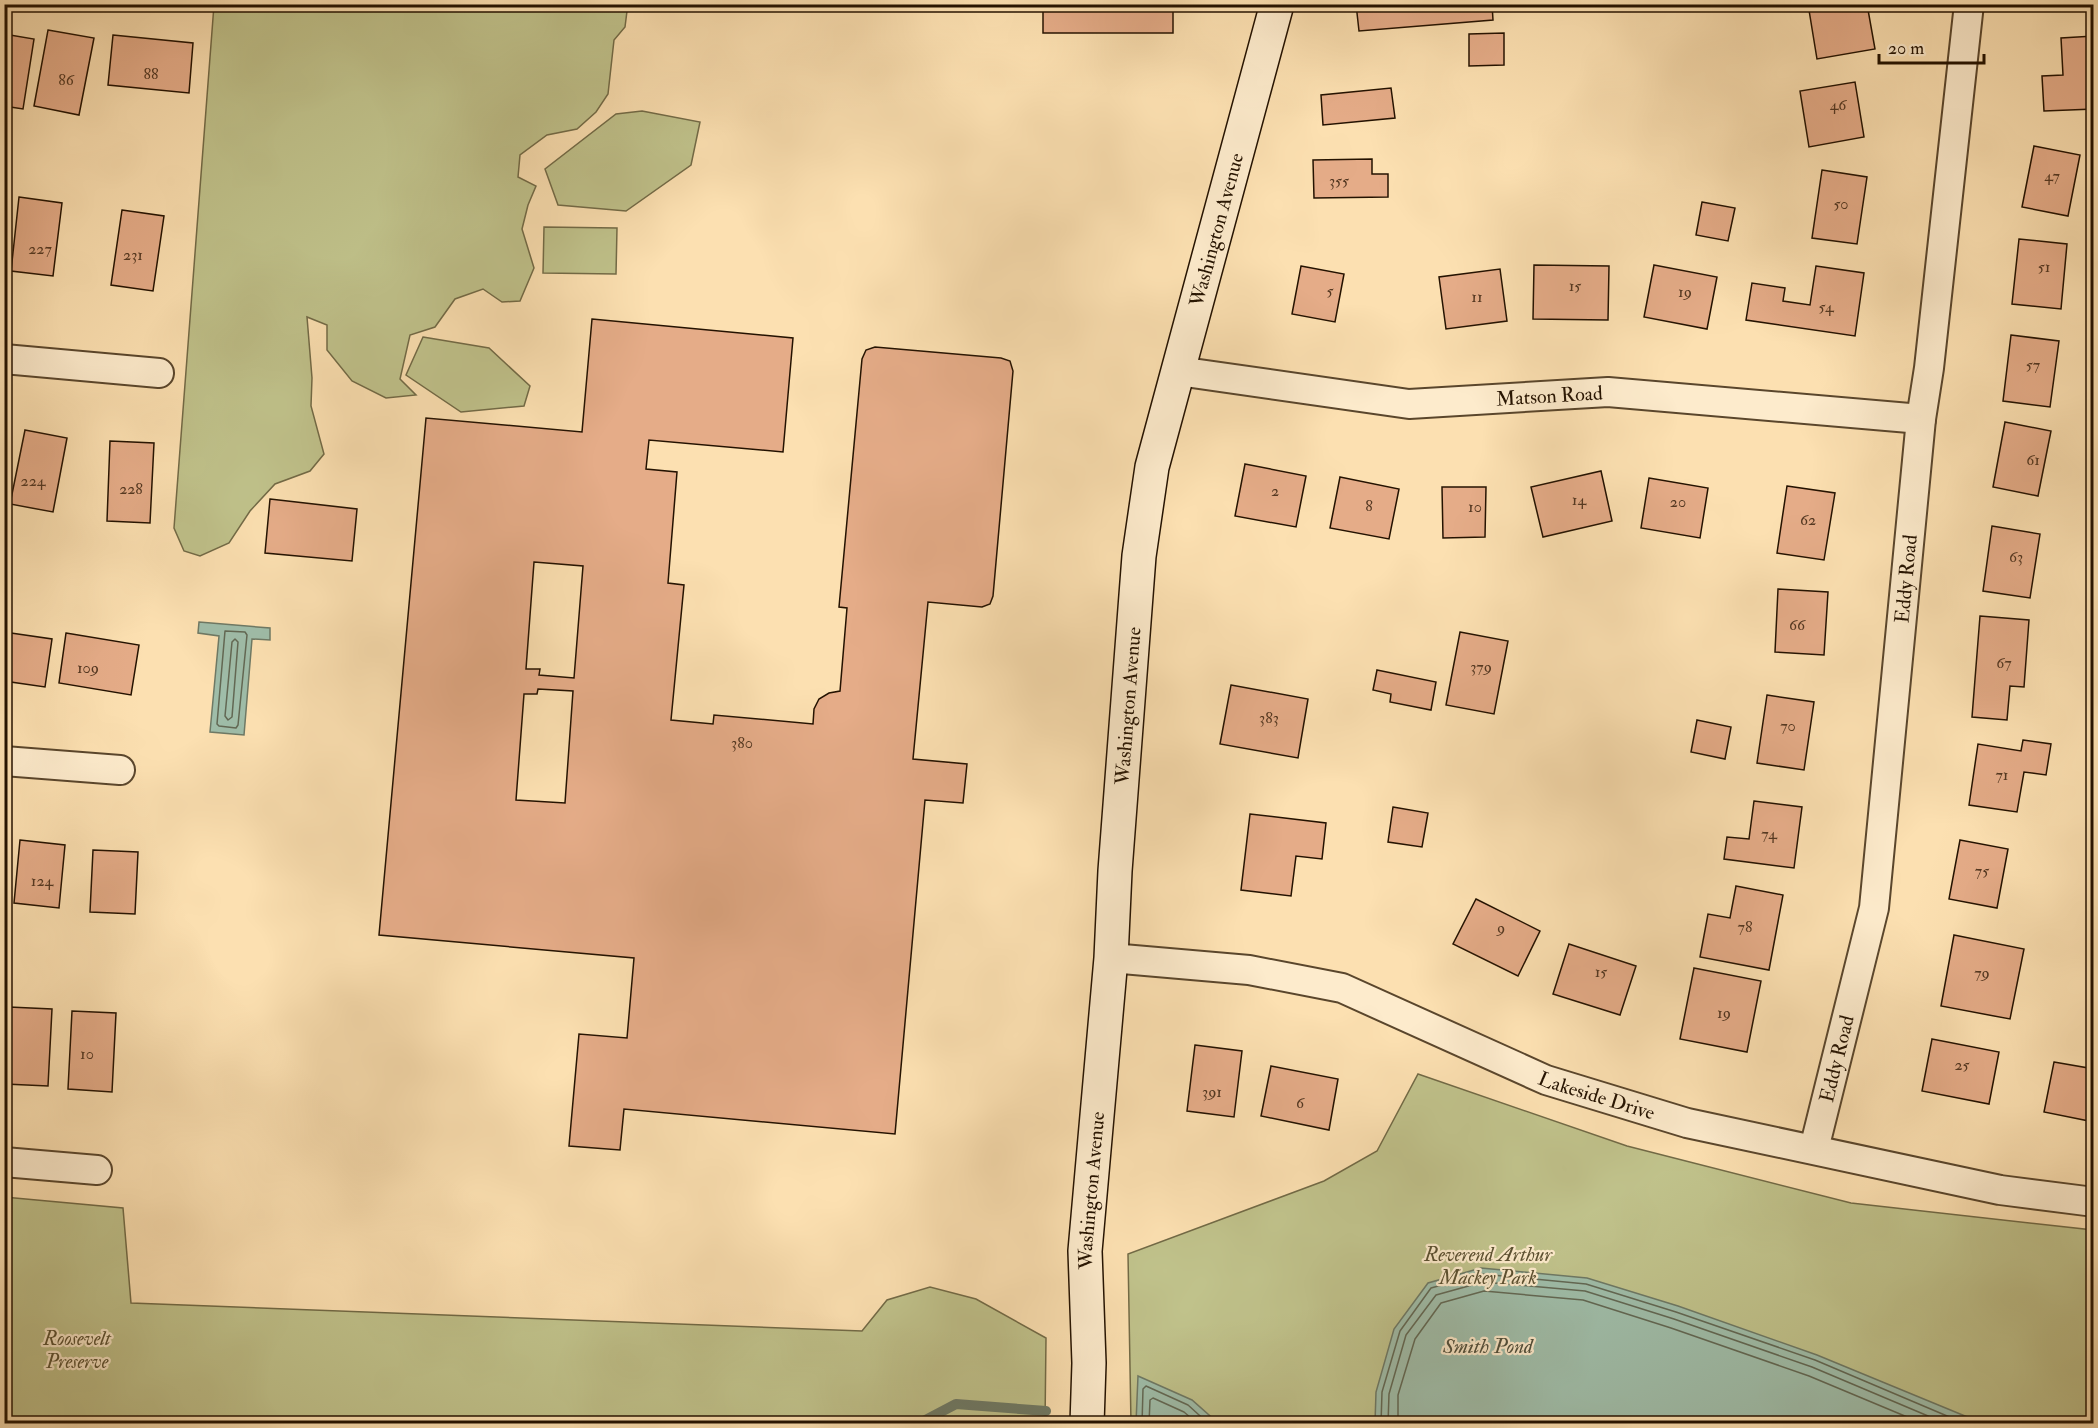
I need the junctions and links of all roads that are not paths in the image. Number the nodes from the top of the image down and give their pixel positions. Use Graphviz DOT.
graph roads {
  1 [pos="1277,4"];
  2 [pos="1969,4"];
  3 [pos="4,359"];
  4 [pos="159,372"];
  5 [pos="1178,372"];
  6 [pos="1921,418"];
  7 [pos="4,761"];
  8 [pos="120,770"];
  9 [pos="1111,958"];
  10 [pos="1814,1149"];
  11 [pos="4,1162"];
  12 [pos="97,1170"];
  13 [pos="2094,1202"];
  14 [pos="1088,1424"];
  1 -- 5 [label="street, Washington Avenue"];
  2 -- 6 [label="street, Eddy Road"];
  3 -- 4 [label="street"];
  5 -- 6 [label="street, Matson Road"];
  5 -- 9 [label="street, Washington Avenue"];
  6 -- 10 [label="street, Eddy Road"];
  7 -- 8 [label="street"];
  9 -- 10 [label="street, Lakeside Drive"];
  9 -- 14 [label="street, Washington Avenue"];
  10 -- 13 [label="street, Lakeside Drive"];
  11 -- 12 [label="street"];
}
